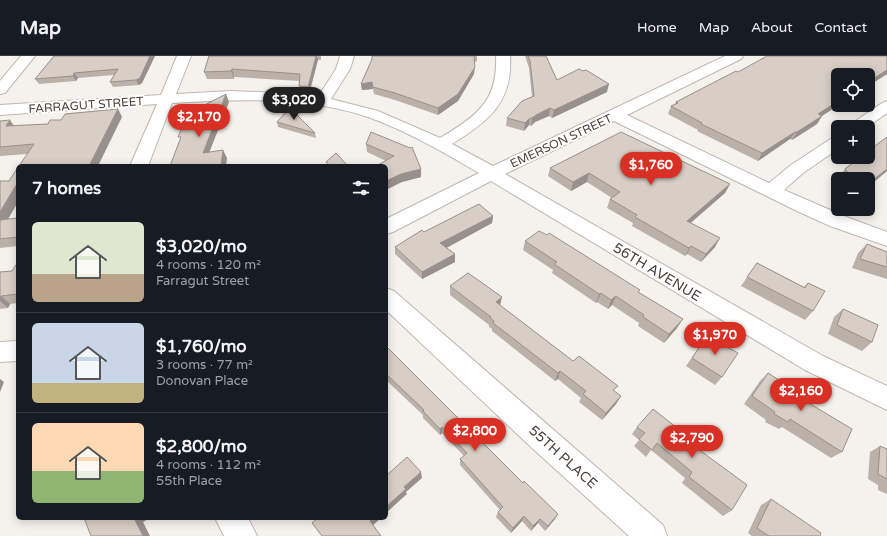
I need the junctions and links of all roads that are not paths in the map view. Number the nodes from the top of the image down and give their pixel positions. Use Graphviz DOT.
graph roads {
  1 [pos="28,56"];
  2 [pos="184,56"];
  3 [pos="347,56"];
  4 [pos="503,56"];
  5 [pos="736,56"];
  6 [pos="0,90"];
  7 [pos="165,99"];
  8 [pos="322,102"];
  9 [pos="887,106"];
  10 [pos="0,110"];
  11 [pos="616,115"];
  12 [pos="867,120"];
  13 [pos="441,144"];
  14 [pos="831,146"];
  15 [pos="140,164"];
  16 [pos="493,173"];
  17 [pos="771,191"];
  18 [pos="388,227"];
  19 [pos="887,239"];
  20 [pos="388,299"];
  21 [pos="16,351"];
  22 [pos="0,352"];
  23 [pos="887,398"];
  24 [pos="231,520"];
  25 [pos="242,536"];
  26 [pos="652,536"];
  1 -- 6 [label="street"];
  2 -- 7 [label="street"];
  3 -- 8 [label="street"];
  4 -- 13 [label="street"];
  5 -- 11 [label="street, EMERSON STREET"];
  7 -- 8 [label="street, FARRAGUT STREET"];
  7 -- 10 [label="street, FARRAGUT STREET"];
  7 -- 15 [label="street"];
  8 -- 13 [label="street, FARRAGUT STREET"];
  9 -- 12 [label="street"];
  11 -- 16 [label="street, EMERSON STREET"];
  11 -- 17 [label="street"];
  13 -- 16 [label="street, FARRAGUT STREET"];
  14 -- 17 [label="street"];
  16 -- 18 [label="street, EMERSON STREET"];
  16 -- 23 [label="street, 56TH AVENUE"];
  17 -- 19 [label="street"];
  20 -- 26 [label="street, 55TH PLACE"];
  21 -- 22 [label="street"];
  24 -- 25 [label="street"];
}
